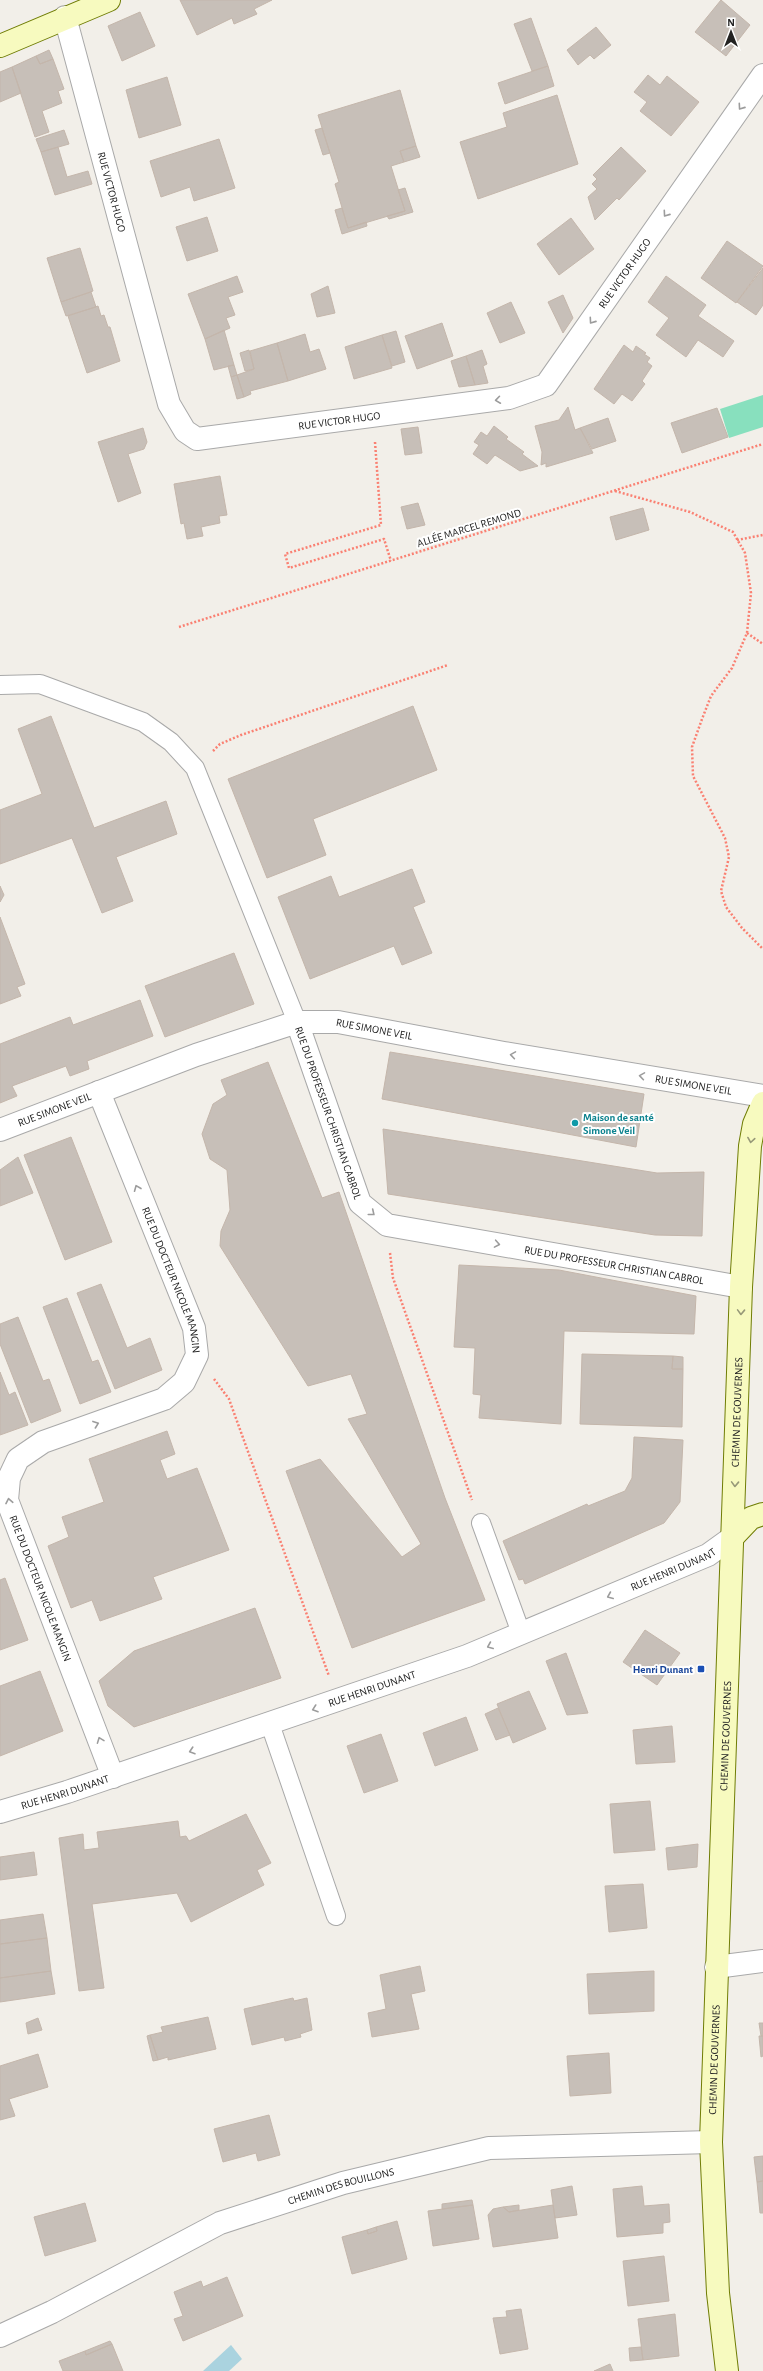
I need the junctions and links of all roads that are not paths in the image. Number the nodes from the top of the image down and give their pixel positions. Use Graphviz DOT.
graph roads {
  1 [pos="109,0"];
  2 [pos="65,17"];
  3 [pos="0,46"];
  4 [pos="763,76"];
  5 [pos="0,685"];
  6 [pos="297,1022"];
  7 [pos="98,1092"];
  8 [pos="763,1096"];
  9 [pos="763,1103"];
  10 [pos="0,1130"];
  11 [pos="741,1287"];
  12 [pos="763,1514"];
  13 [pos="481,1523"];
  14 [pos="733,1537"];
  15 [pos="521,1633"];
  16 [pos="270,1724"];
  17 [pos="114,1777"];
  18 [pos="0,1812"];
  19 [pos="336,1916"];
  20 [pos="763,1961"];
  21 [pos="716,1967"];
  22 [pos="711,2142"];
  23 [pos="0,2336"];
  24 [pos="727,2371"];
  1 -- 2 [label="street"];
  2 -- 3 [label="street"];
  4 -- 2 [label="street, RUE VICTOR HUGO, one-way"];
  5 -- 6 [label="lane, RUE DU PROFESSEUR CHRISTIAN CABROL"];
  6 -- 7 [label="street, RUE SIMONE VEIL"];
  8 -- 6 [label="street, RUE SIMONE VEIL, one-way"];
  6 -- 11 [label="street, RUE DU PROFESSEUR CHRISTIAN CABROL, one-way"];
  7 -- 10 [label="street, RUE SIMONE VEIL"];
  17 -- 7 [label="street, RUE DU DOCTEUR NICOLE MANGIN, one-way"];
  9 -- 11 [label="street, CHEMIN DE GOUVERNES, one-way"];
  11 -- 14 [label="street, CHEMIN DE GOUVERNES, one-way"];
  12 -- 14 [label="street"];
  13 -- 15 [label="lane"];
  14 -- 15 [label="street, RUE HENRI DUNANT, one-way"];
  14 -- 21 [label="street, CHEMIN DE GOUVERNES"];
  15 -- 16 [label="street, RUE HENRI DUNANT, one-way"];
  16 -- 17 [label="street, RUE HENRI DUNANT, one-way"];
  16 -- 19 [label="lane"];
  17 -- 18 [label="street, RUE HENRI DUNANT"];
  20 -- 21 [label="street"];
  21 -- 22 [label="street, CHEMIN DE GOUVERNES"];
  22 -- 23 [label="street, CHEMIN DES BOUILLONS"];
  22 -- 24 [label="street, CHEMIN DE GOUVERNES"];
}
